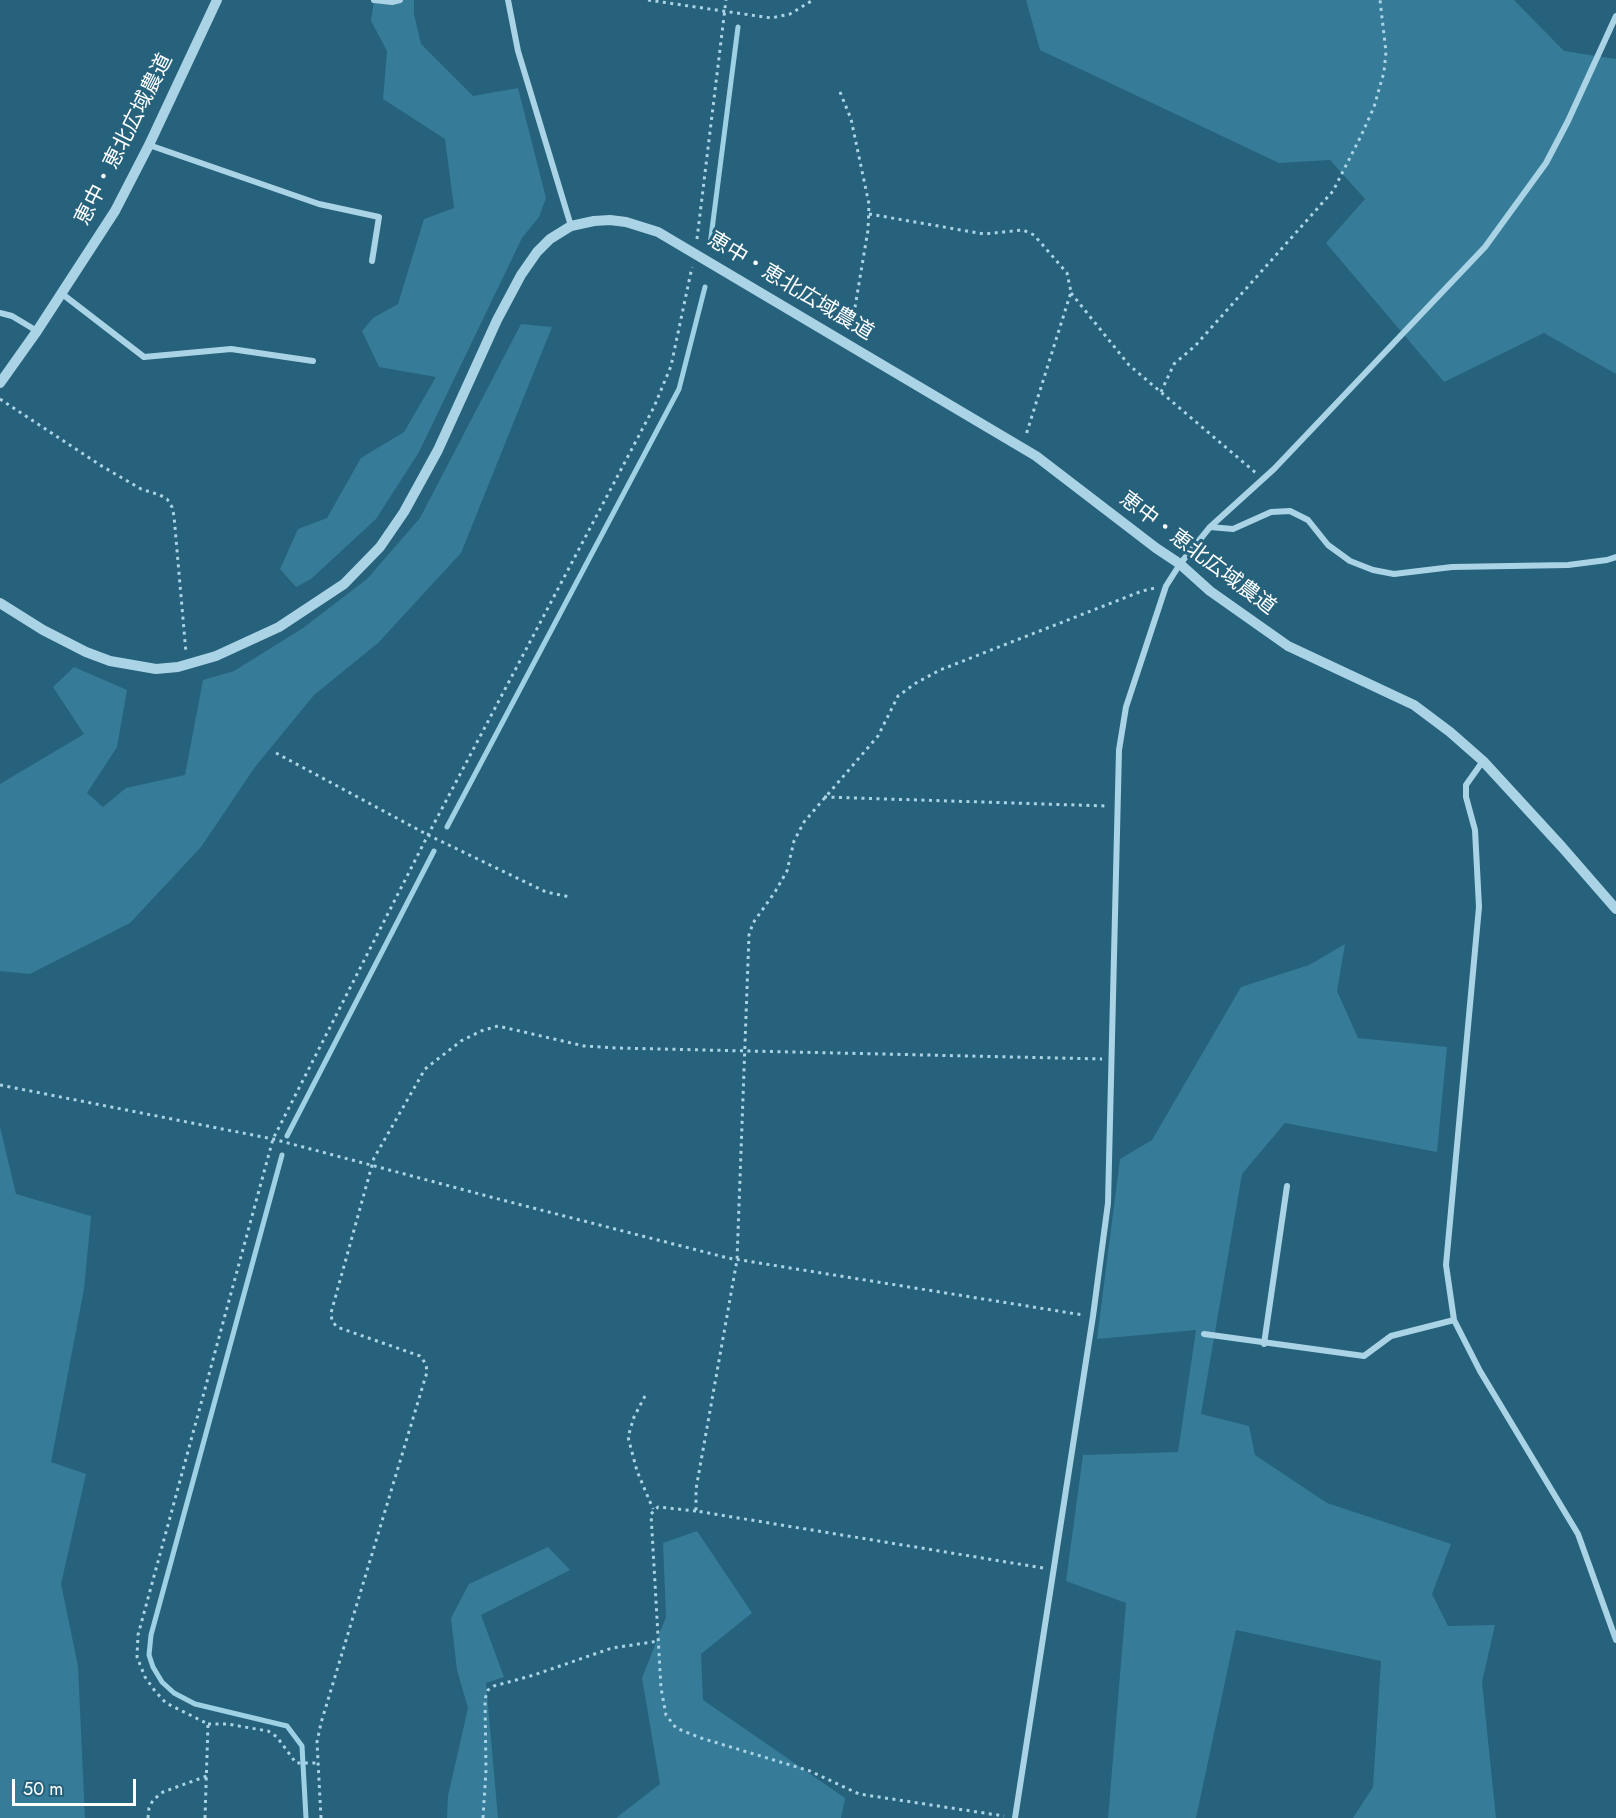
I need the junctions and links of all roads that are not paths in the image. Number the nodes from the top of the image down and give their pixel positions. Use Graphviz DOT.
graph roads {
  1 [pos="216,0"];
  2 [pos="374,0"];
  3 [pos="400,0"];
  4 [pos="508,0"];
  5 [pos="1616,16"];
  6 [pos="149,145"];
  7 [pos="571,226"];
  8 [pos="372,261"];
  9 [pos="62,292"];
  10 [pos="0,313"];
  11 [pos="37,331"];
  12 [pos="313,361"];
  13 [pos="0,382"];
  14 [pos="1210,527"];
  15 [pos="1616,557"];
  16 [pos="1180,564"];
  17 [pos="0,603"];
  18 [pos="1483,761"];
  19 [pos="1616,909"];
  20 [pos="1287,1186"];
  21 [pos="1454,1320"];
  22 [pos="1203,1334"];
  23 [pos="1264,1344"];
  24 [pos="1616,1640"];
  25 [pos="1015,1817"];
  1 -- 6 [label="street, 恵中・恵北広域農道"];
  2 -- 3 [label="street"];
  4 -- 7 [label="street"];
  5 -- 14 [label="street"];
  6 -- 8 [label="street"];
  6 -- 9 [label="street, 恵中・恵北広域農道"];
  7 -- 16 [label="street, 恵中・恵北広域農道"];
  7 -- 17 [label="street, 恵中・恵北広域農道"];
  9 -- 11 [label="street, 恵中・恵北広域農道"];
  9 -- 12 [label="street"];
  10 -- 11 [label="street"];
  11 -- 13 [label="street, 恵中・恵北広域農道"];
  14 -- 15 [label="street"];
  14 -- 16 [label="street"];
  16 -- 18 [label="street, 恵中・恵北広域農道"];
  16 -- 25 [label="street"];
  18 -- 19 [label="street, 恵中・恵北広域農道"];
  18 -- 21 [label="street"];
  20 -- 23 [label="street"];
  21 -- 23 [label="street"];
  21 -- 24 [label="street"];
  22 -- 23 [label="street"];
}
